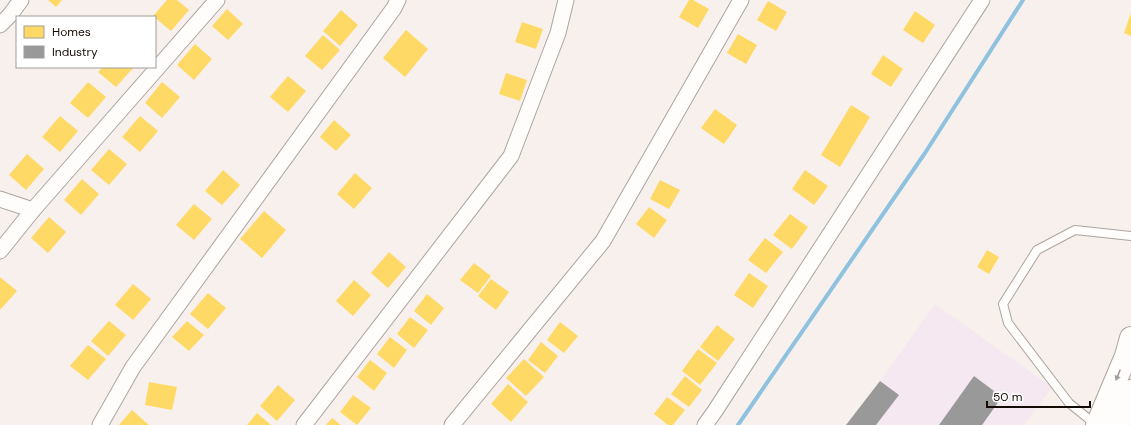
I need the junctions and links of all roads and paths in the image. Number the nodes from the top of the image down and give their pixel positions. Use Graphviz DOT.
graph roads {
  1 [pos="21,0"];
  2 [pos="217,0"];
  3 [pos="398,0"];
  4 [pos="566,0"];
  5 [pos="741,0"];
  6 [pos="982,0"];
  7 [pos="0,25"];
  8 [pos="0,199"];
  9 [pos="34,210"];
  10 [pos="1131,236"];
  11 [pos="0,251"];
  12 [pos="1131,338"];
  13 [pos="1131,391"];
  14 [pos="100,425"];
  15 [pos="304,425"];
  16 [pos="452,425"];
  17 [pos="705,425"];
  18 [pos="1097,425"];
  19 [pos="1119,425"];
  1 -- 7 [label="street"];
  2 -- 9 [label="street"];
  3 -- 14 [label="street"];
  4 -- 15 [label="street"];
  5 -- 16 [label="street"];
  6 -- 17 [label="street"];
  8 -- 9 [label="street"];
  9 -- 11 [label="street"];
  10 -- 18 [label="lane"];
  12 -- 18 [label="main road, one-way"];
  13 -- 19 [label="main road"];
}
